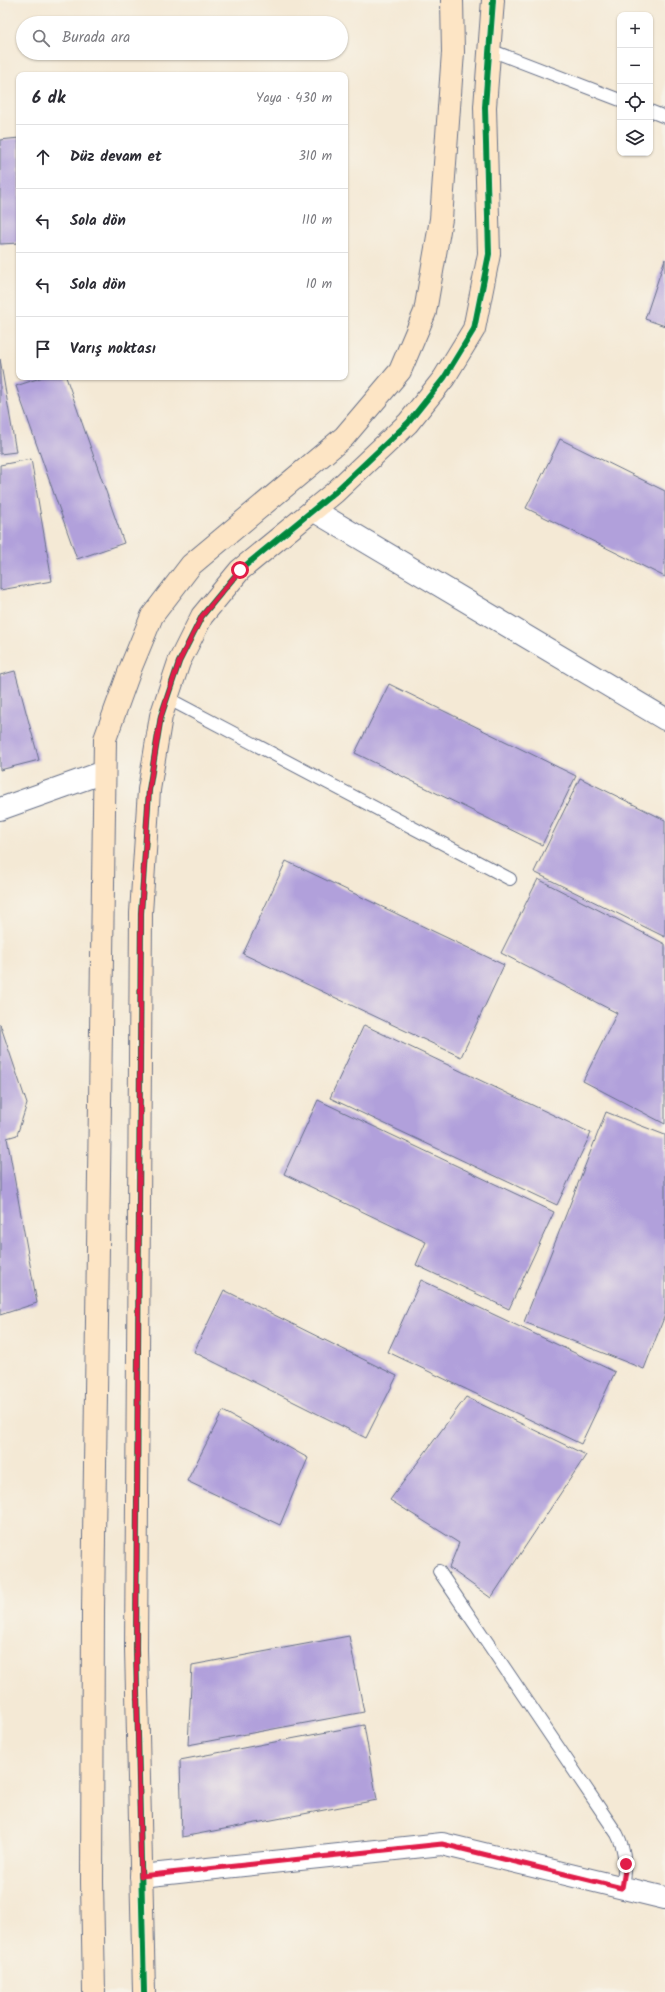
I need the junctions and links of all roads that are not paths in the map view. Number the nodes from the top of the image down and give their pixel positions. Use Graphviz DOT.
graph roads {
  1 [pos="452,0"];
  2 [pos="493,0"];
  3 [pos="490,50"];
  4 [pos="617,99"];
  5 [pos="653,112"];
  6 [pos="665,117"];
  7 [pos="312,510"];
  8 [pos="167,698"];
  9 [pos="665,719"];
  10 [pos="104,772"];
  11 [pos="0,809"];
  12 [pos="510,879"];
  13 [pos="439,1571"];
  14 [pos="141,1876"];
  15 [pos="622,1888"];
  16 [pos="665,1898"];
  17 [pos="94,1992"];
  18 [pos="144,1992"];
  1 -- 10 [label="street"];
  2 -- 3 [label="street"];
  3 -- 4 [label="lane"];
  3 -- 7 [label="street"];
  5 -- 6 [label="lane"];
  7 -- 8 [label="street"];
  7 -- 9 [label="street"];
  8 -- 12 [label="lane"];
  8 -- 14 [label="street"];
  10 -- 11 [label="street"];
  10 -- 17 [label="street"];
  13 -- 15 [label="lane"];
  14 -- 15 [label="street"];
  14 -- 18 [label="street"];
  15 -- 16 [label="street"];
}
